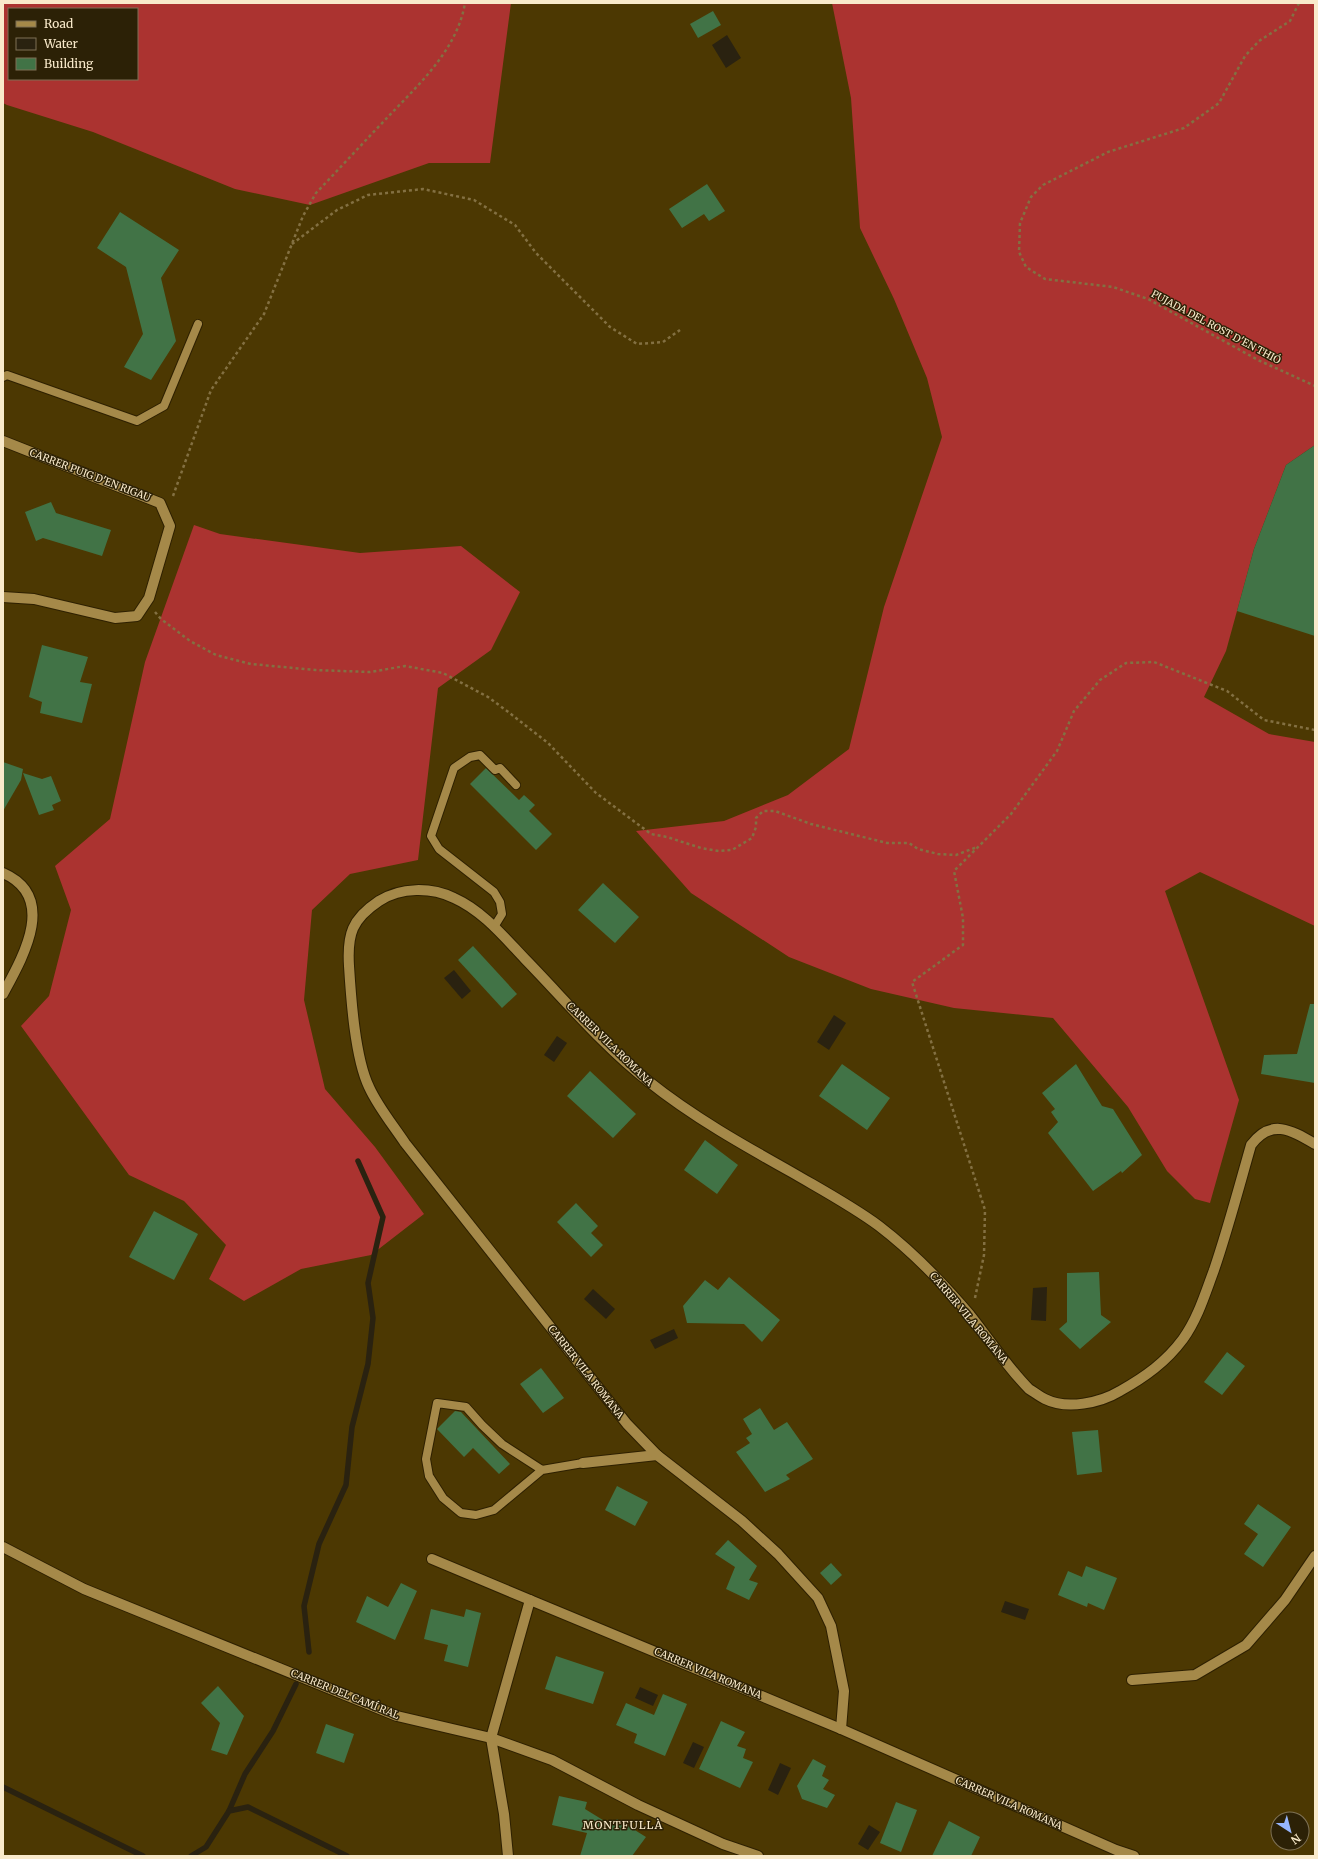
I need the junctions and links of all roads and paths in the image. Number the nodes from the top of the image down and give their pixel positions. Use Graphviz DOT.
graph roads {
  1 [pos="465,3"];
  2 [pos="1299,3"];
  3 [pos="291,244"];
  4 [pos="198,324"];
  5 [pos="680,330"];
  6 [pos="3,377"];
  7 [pos="1315,386"];
  8 [pos="3,441"];
  9 [pos="166,516"];
  10 [pos="3,597"];
  11 [pos="147,602"];
  12 [pos="1315,730"];
  13 [pos="516,785"];
  14 [pos="979,846"];
  15 [pos="3,873"];
  16 [pos="494,927"];
  17 [pos="3,994"];
  18 [pos="1315,1144"];
  19 [pos="971,1316"];
  20 [pos="657,1455"];
  21 [pos="583,1463"];
  22 [pos="542,1470"];
  23 [pos="3,1547"];
  24 [pos="1315,1556"];
  25 [pos="432,1559"];
  26 [pos="530,1600"];
  27 [pos="1132,1680"];
  28 [pos="841,1729"];
  29 [pos="491,1738"];
  30 [pos="508,1856"];
  31 [pos="758,1856"];
  32 [pos="1134,1856"];
  1 -- 3 [label="path"];
  2 -- 7 [label="path, PUJADA DEL ROST D'EN THIÓ"];
  3 -- 5 [label="path"];
  3 -- 9 [label="path"];
  4 -- 6 [label="lane"];
  8 -- 9 [label="street, CARRER PUIG D'EN RIGAU"];
  9 -- 11 [label="street"];
  10 -- 11 [label="street"];
  11 -- 14 [label="path"];
  12 -- 14 [label="path"];
  13 -- 16 [label="lane"];
  14 -- 19 [label="path"];
  15 -- 17 [label="street"];
  16 -- 19 [label="street, CARRER VILA ROMANA"];
  16 -- 20 [label="street, CARRER VILA ROMANA"];
  18 -- 19 [label="street, CARRER VILA ROMANA"];
  20 -- 21 [label="street"];
  20 -- 28 [label="street, CARRER VILA ROMANA"];
  21 -- 22 [label="lane"];
  22 -- 22 [label="lane"];
  23 -- 29 [label="street, CARRER DEL CAMÍ RAL"];
  24 -- 27 [label="street"];
  25 -- 26 [label="street, CARRER VILA ROMANA"];
  26 -- 28 [label="street, CARRER VILA ROMANA"];
  26 -- 29 [label="street"];
  28 -- 32 [label="street, CARRER VILA ROMANA"];
  29 -- 30 [label="street"];
  29 -- 31 [label="street, CARRER DEL CAMÍ RAL"];
}
